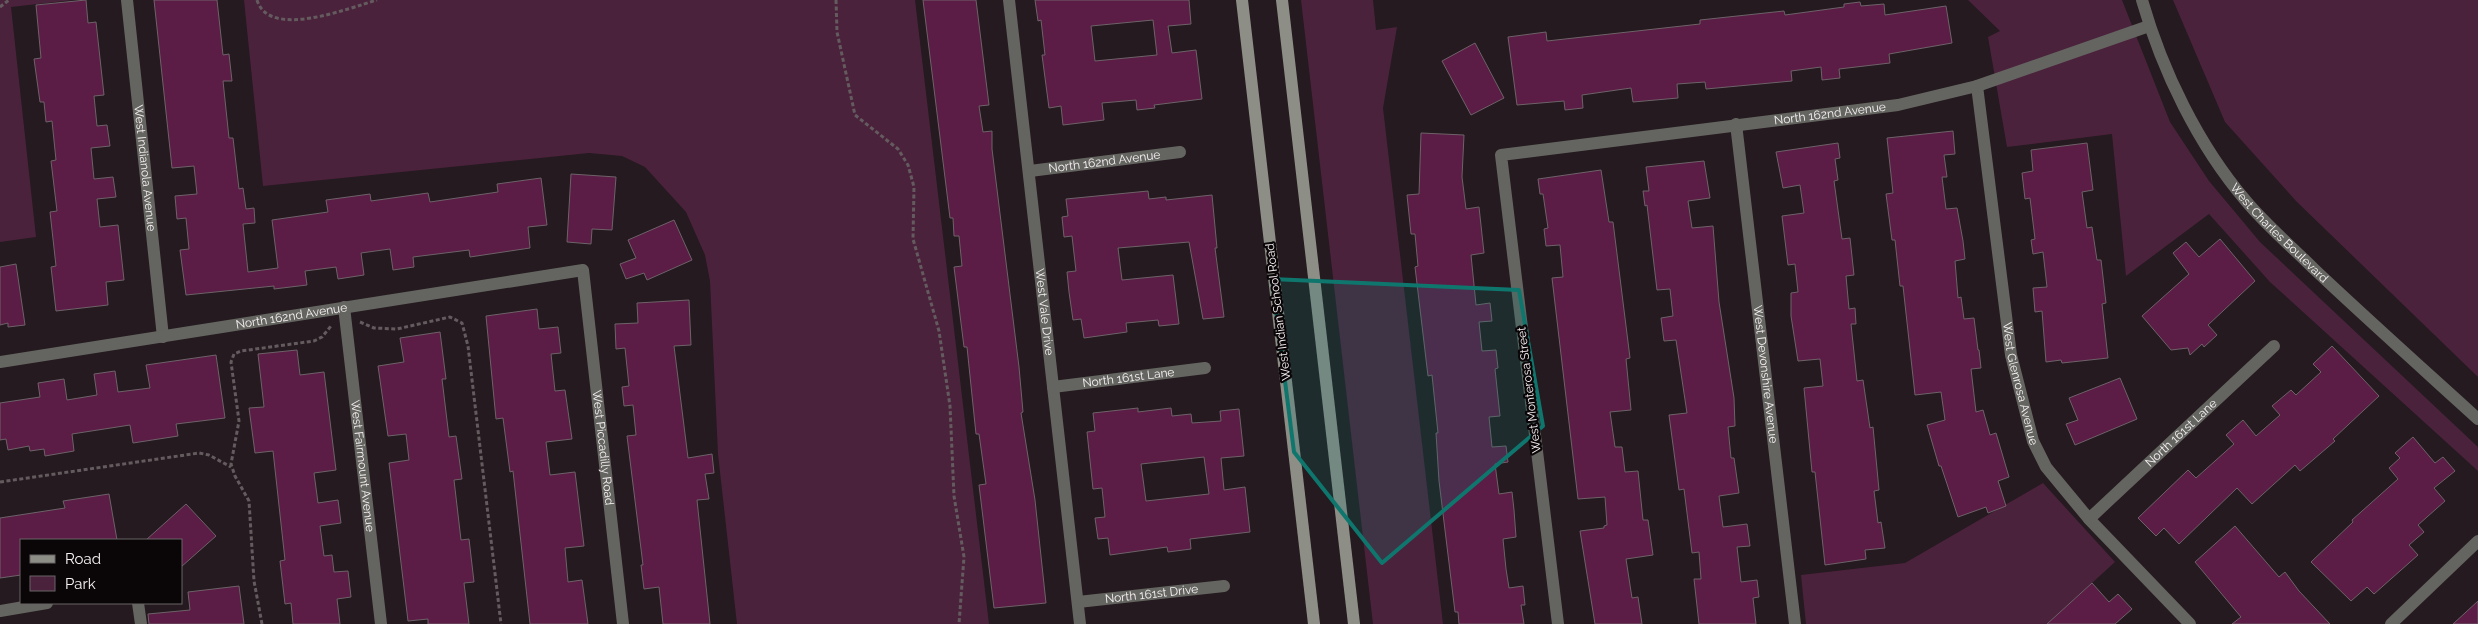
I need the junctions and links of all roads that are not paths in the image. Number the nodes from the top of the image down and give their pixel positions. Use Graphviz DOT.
graph roads {
  1 [pos="127,0"];
  2 [pos="1010,0"];
  3 [pos="1242,0"];
  4 [pos="1282,0"];
  5 [pos="2142,0"];
  6 [pos="2149,26"];
  7 [pos="1977,86"];
  8 [pos="1736,124"];
  9 [pos="1180,152"];
  10 [pos="1501,155"];
  11 [pos="1030,171"];
  12 [pos="583,270"];
  13 [pos="344,307"];
  14 [pos="163,337"];
  15 [pos="2274,346"];
  16 [pos="0,362"];
  17 [pos="1205,368"];
  18 [pos="1053,387"];
  19 [pos="2478,419"];
  20 [pos="2089,519"];
  21 [pos="2478,541"];
  22 [pos="1224,586"];
  23 [pos="1078,602"];
  24 [pos="41,604"];
  25 [pos="138,604"];
  26 [pos="0,611"];
  27 [pos="141,624"];
  28 [pos="381,624"];
  29 [pos="623,624"];
  30 [pos="1080,624"];
  31 [pos="1314,624"];
  32 [pos="1354,624"];
  33 [pos="1558,624"];
  34 [pos="1795,624"];
  35 [pos="2190,624"];
  36 [pos="2391,624"];
  1 -- 14 [label="street, West Indianola Avenue"];
  2 -- 11 [label="street, West Vale Drive"];
  3 -- 31 [label="main road, West Indian School Road"];
  4 -- 32 [label="main road"];
  5 -- 6 [label="street, West Charles Boulevard"];
  6 -- 7 [label="street, North 162nd Avenue"];
  6 -- 19 [label="street, West Charles Boulevard"];
  7 -- 8 [label="street, North 162nd Avenue"];
  7 -- 20 [label="street, West Glenrosa Avenue"];
  8 -- 10 [label="street, North 162nd Avenue"];
  8 -- 34 [label="street, West Devonshire Avenue"];
  9 -- 11 [label="street, North 162nd Avenue"];
  10 -- 33 [label="street, West Monterosa Street"];
  11 -- 18 [label="street, West Vale Drive"];
  12 -- 13 [label="street, North 162nd Avenue"];
  12 -- 29 [label="street, West Piccadilly Road"];
  13 -- 14 [label="street, North 162nd Avenue"];
  13 -- 28 [label="street, West Fairmount Avenue"];
  14 -- 16 [label="street, North 162nd Avenue"];
  15 -- 20 [label="street, North 161st Lane"];
  17 -- 18 [label="street, North 161st Lane"];
  18 -- 23 [label="street, West Vale Drive"];
  20 -- 35 [label="street, West Glenrosa Avenue"];
  21 -- 36 [label="street"];
  22 -- 23 [label="street, North 161st Drive"];
  23 -- 30 [label="street, West Vale Drive"];
  24 -- 26 [label="street"];
  25 -- 27 [label="street"];
}
